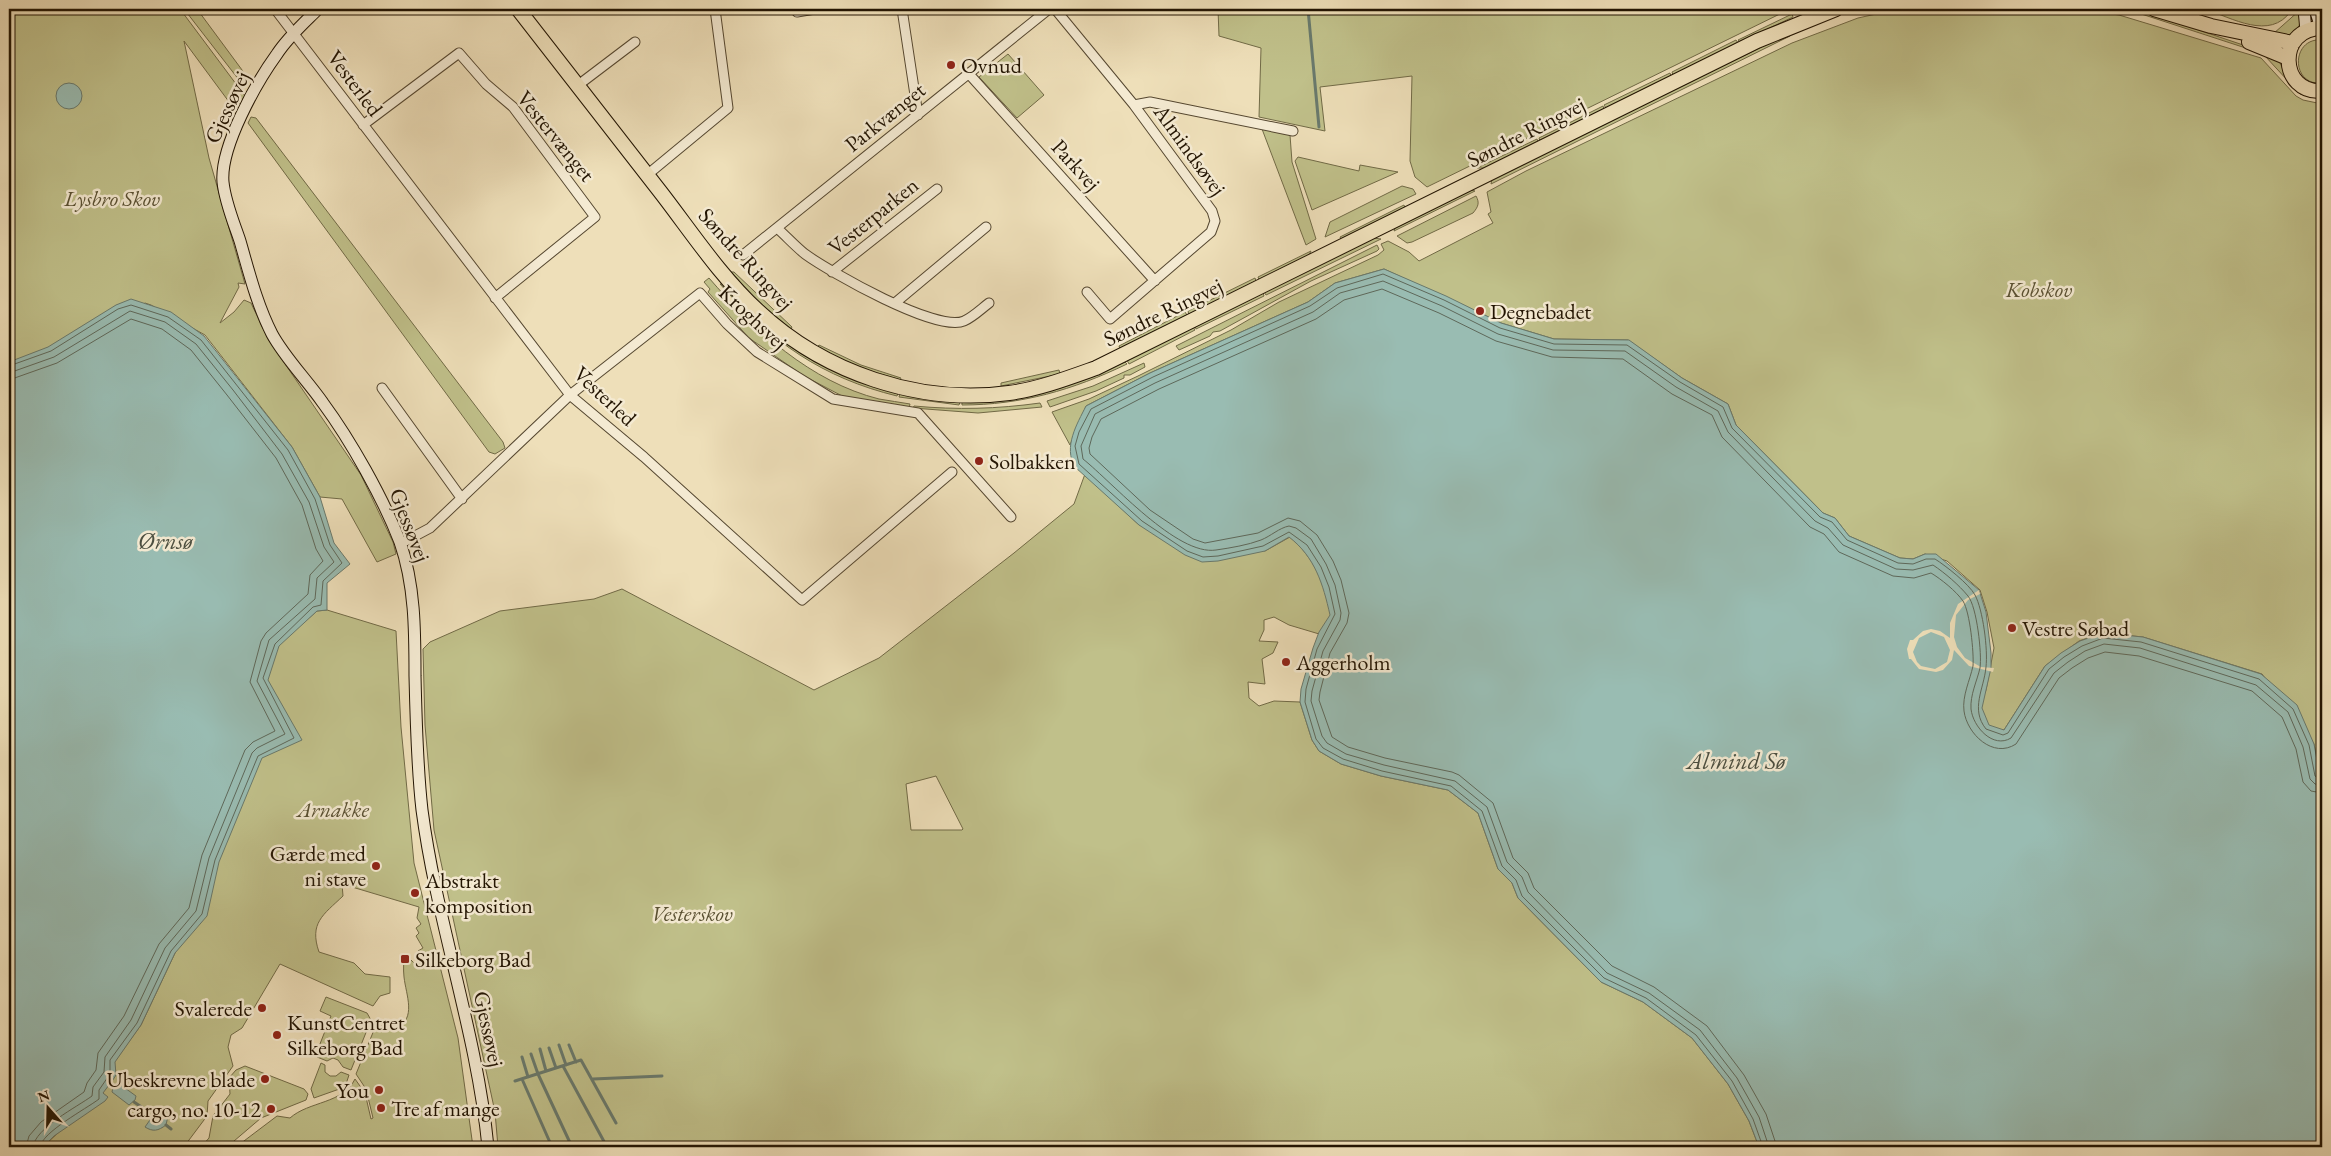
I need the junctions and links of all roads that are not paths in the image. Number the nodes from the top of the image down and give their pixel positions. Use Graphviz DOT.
graph roads {
  1 [pos="275,9"];
  2 [pos="318,9"];
  3 [pos="518,9"];
  4 [pos="715,9"];
  5 [pos="815,9"];
  6 [pos="902,9"];
  7 [pos="1049,9"];
  8 [pos="1055,9"];
  9 [pos="1836,9"];
  10 [pos="2154,9"];
  11 [pos="2304,9"];
  12 [pos="2315,9"];
  13 [pos="797,12"];
  14 [pos="2211,26"];
  15 [pos="2322,28"];
  16 [pos="2306,31"];
  17 [pos="294,33"];
  18 [pos="635,42"];
  19 [pos="2293,43"];
  20 [pos="2288,58"];
  21 [pos="969,74"];
  22 [pos="577,86"];
  23 [pos="2322,91"];
  24 [pos="1134,105"];
  25 [pos="918,115"];
  26 [pos="363,125"];
  27 [pos="1294,131"];
  28 [pos="647,175"];
  29 [pos="936,189"];
  30 [pos="986,227"];
  31 [pos="777,228"];
  32 [pos="743,255"];
  33 [pos="832,272"];
  34 [pos="1155,281"];
  35 [pos="1086,292"];
  36 [pos="495,298"];
  37 [pos="895,303"];
  38 [pos="989,303"];
  39 [pos="382,388"];
  40 [pos="570,395"];
  41 [pos="952,472"];
  42 [pos="462,499"];
  43 [pos="1011,517"];
  44 [pos="400,544"];
  45 [pos="488,1147"];
  1 -- 17 [label="street, Vesterled"];
  2 -- 17 [label="street, Gjessøvej"];
  3 -- 22 [label="main road, Søndre Ringvej"];
  4 -- 28 [label="street"];
  5 -- 13 [label="street"];
  6 -- 25 [label="street"];
  7 -- 21 [label="street, Parkvænget"];
  8 -- 24 [label="street, Almindsøvej"];
  9 -- 28 [label="main road, Søndre Ringvej"];
  10 -- 14 [label="main road"];
  11 -- 16 [label="street"];
  12 -- 15 [label="street"];
  14 -- 19 [label="main road"];
  14 -- 20 [label="main road"];
  15 -- 16 [label="main road"];
  16 -- 19 [label="main road"];
  17 -- 26 [label="street, Vesterled"];
  17 -- 44 [label="street, Gjessøvej"];
  18 -- 22 [label="street"];
  19 -- 20 [label="main road"];
  20 -- 23 [label="main road"];
  21 -- 25 [label="street, Parkvænget"];
  21 -- 34 [label="street, Parkvej"];
  22 -- 28 [label="main road, Søndre Ringvej"];
  24 -- 27 [label="street"];
  24 -- 34 [label="street, Almindsøvej"];
  25 -- 31 [label="street, Parkvænget"];
  26 -- 36 [label="street, Vesterled"];
  26 -- 36 [label="street, Vestervænget"];
  29 -- 33 [label="street, Vesterparken"];
  30 -- 37 [label="street"];
  31 -- 32 [label="street, Parkvænget"];
  31 -- 33 [label="street, Vesterparken"];
  33 -- 37 [label="street, Vesterparken"];
  34 -- 35 [label="street, Almindsøvej"];
  36 -- 40 [label="street, Vesterled"];
  37 -- 38 [label="street, Vesterparken"];
  39 -- 42 [label="street"];
  40 -- 41 [label="street, Vesterled"];
  40 -- 42 [label="street, Kroghsvej"];
  40 -- 43 [label="street, Kroghsvej"];
  42 -- 44 [label="street, Kroghsvej"];
  44 -- 45 [label="street, Gjessøvej"];
}
